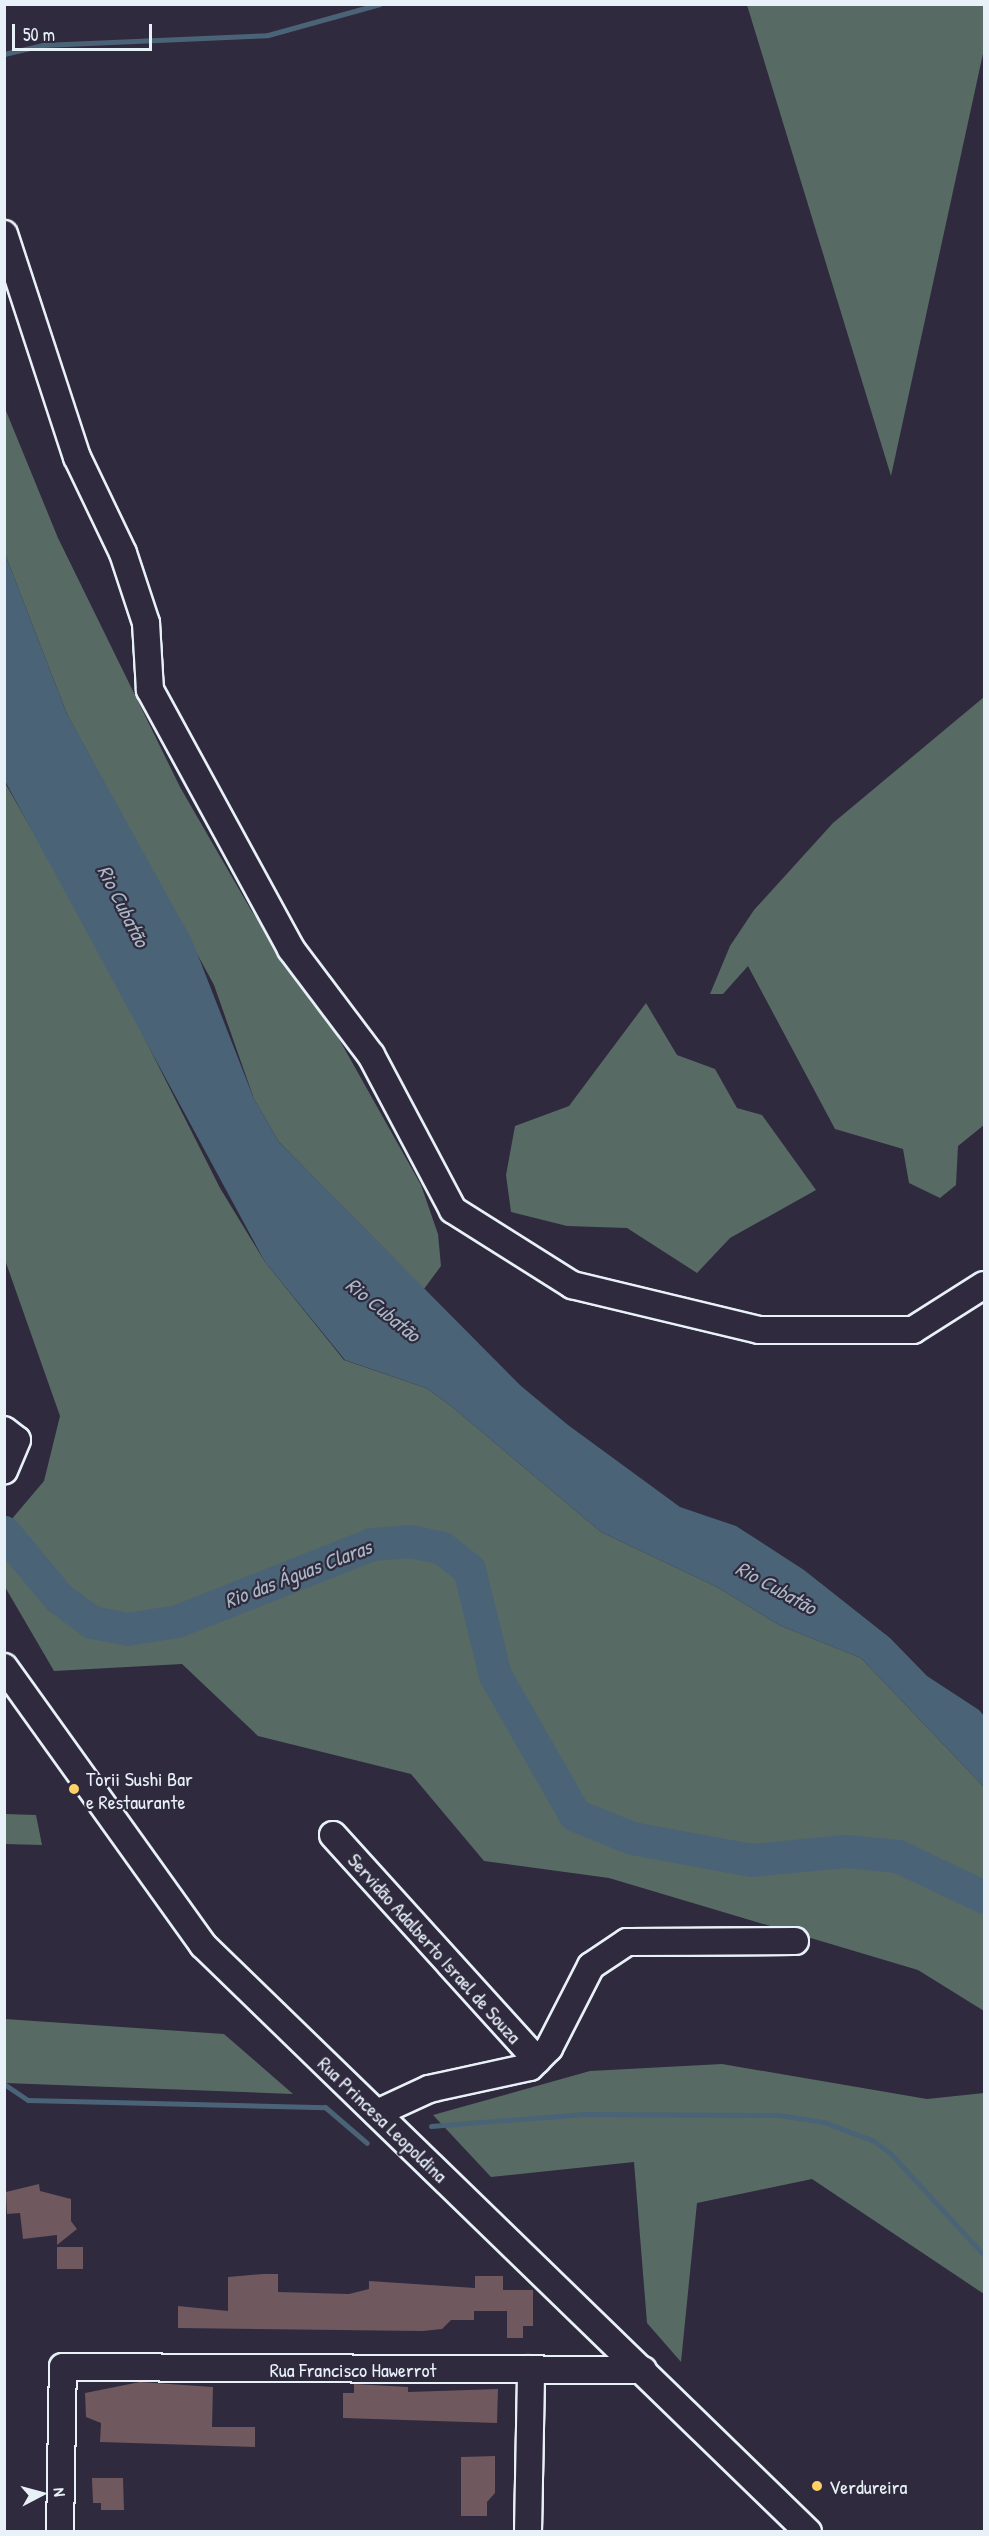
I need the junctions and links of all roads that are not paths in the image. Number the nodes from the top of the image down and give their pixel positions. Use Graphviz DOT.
graph roads {
  1 [pos="4,234"];
  2 [pos="984,1285"];
  3 [pos="4,1430"];
  4 [pos="4,1470"];
  5 [pos="4,1667"];
  6 [pos="333,1835"];
  7 [pos="795,1941"];
  8 [pos="537,2060"];
  9 [pos="377,2113"];
  10 [pos="531,2369"];
  11 [pos="643,2370"];
  12 [pos="60,2532"];
  13 [pos="528,2532"];
  14 [pos="808,2532"];
  1 -- 2 [label="street"];
  3 -- 4 [label="street"];
  5 -- 9 [label="street, Rua Princesa Leopoldina"];
  6 -- 8 [label="street, Servidão Adalberto Israel de Souza"];
  7 -- 8 [label="street"];
  8 -- 9 [label="street"];
  9 -- 11 [label="street, Rua Princesa Leopoldina"];
  10 -- 11 [label="street, Rua Francisco Hawerrot"];
  10 -- 12 [label="street, Rua Francisco Hawerrot"];
  10 -- 13 [label="street"];
  11 -- 14 [label="street, Rua Princesa Leopoldina"];
}
